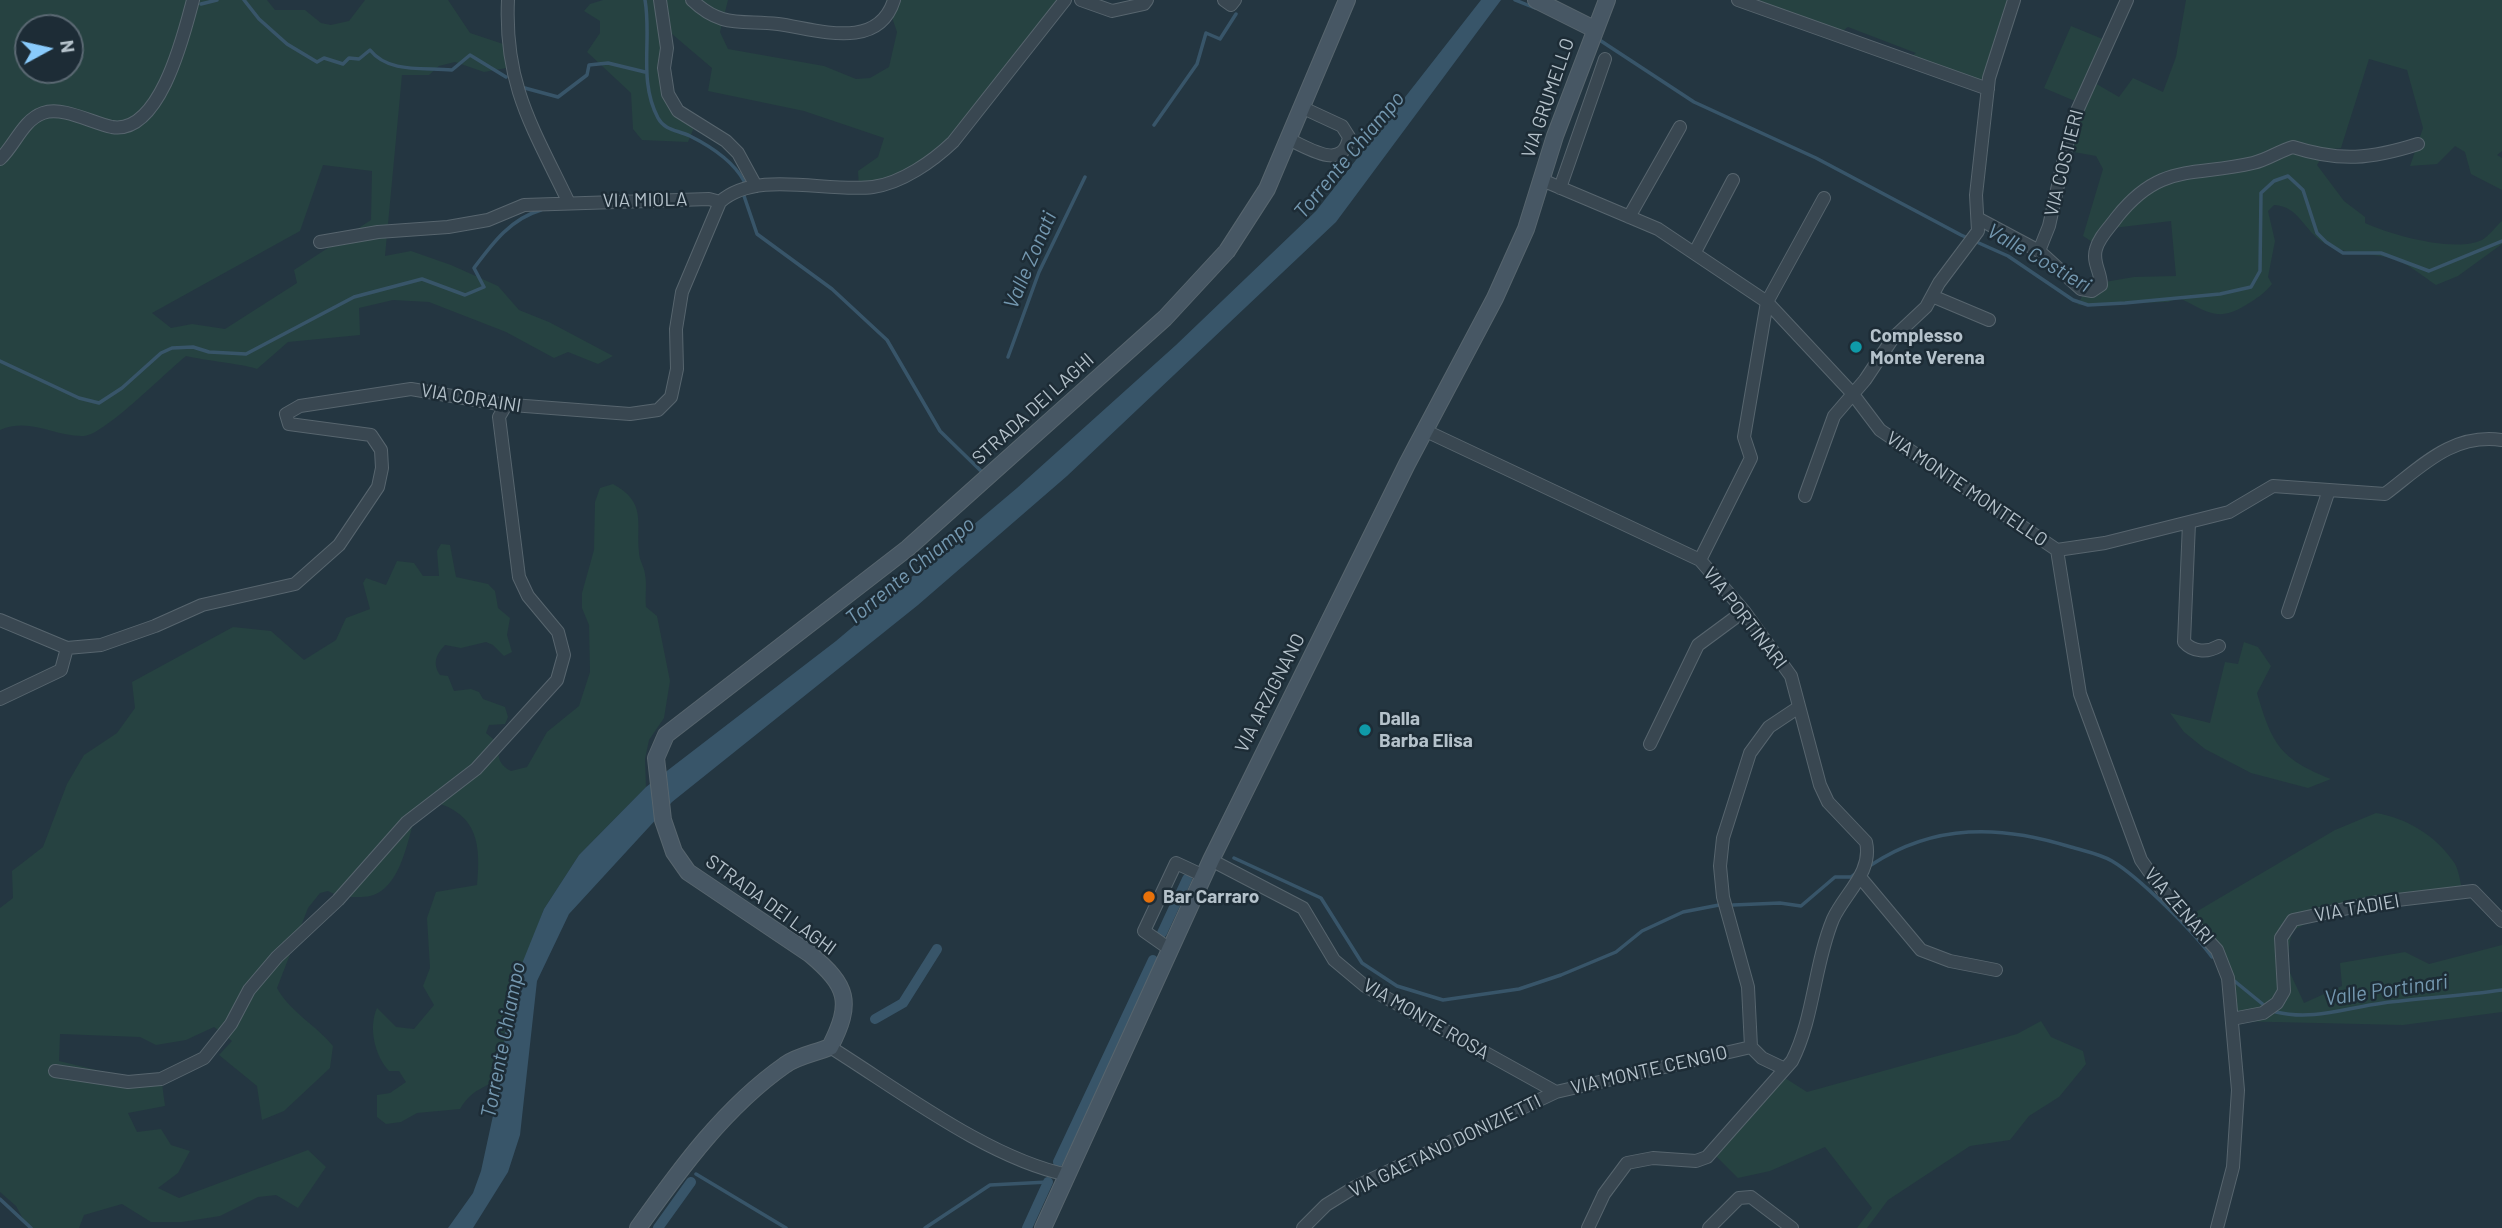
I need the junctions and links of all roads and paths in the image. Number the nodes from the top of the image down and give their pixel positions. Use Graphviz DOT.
graph roads {
  1 [pos="193,0"];
  2 [pos="508,0"];
  3 [pos="660,0"];
  4 [pos="692,0"];
  5 [pos="894,0"];
  6 [pos="1065,0"];
  7 [pos="1081,0"];
  8 [pos="1147,0"];
  9 [pos="1224,0"];
  10 [pos="1235,0"];
  11 [pos="1536,0"];
  12 [pos="1607,0"];
  13 [pos="1738,0"];
  14 [pos="2014,0"];
  15 [pos="2127,0"];
  16 [pos="1342,2"];
  17 [pos="1594,29"];
  18 [pos="1605,59"];
  19 [pos="1988,89"];
  20 [pos="1301,107"];
  21 [pos="1680,127"];
  22 [pos="1288,139"];
  23 [pos="2418,144"];
  24 [pos="0,159"];
  25 [pos="1542,180"];
  26 [pos="1733,180"];
  27 [pos="755,186"];
  28 [pos="1560,188"];
  29 [pos="1824,198"];
  30 [pos="568,201"];
  31 [pos="720,202"];
  32 [pos="1629,217"];
  33 [pos="1978,225"];
  34 [pos="320,242"];
  35 [pos="2039,251"];
  36 [pos="1695,252"];
  37 [pos="1932,296"];
  38 [pos="1767,302"];
  39 [pos="1989,320"];
  40 [pos="1852,393"];
  41 [pos="506,405"];
  42 [pos="1426,431"];
  43 [pos="2502,440"];
  44 [pos="2329,489"];
  45 [pos="1805,496"];
  46 [pos="2189,523"];
  47 [pos="2057,550"];
  48 [pos="1700,560"];
  49 [pos="1744,611"];
  50 [pos="2288,612"];
  51 [pos="0,620"];
  52 [pos="2219,646"];
  53 [pos="67,648"];
  54 [pos="0,699"];
  55 [pos="1799,707"];
  56 [pos="1650,744"];
  57 [pos="1210,860"];
  58 [pos="1204,876"];
  59 [pos="1860,877"];
  60 [pos="2502,921"];
  61 [pos="1171,950"];
  62 [pos="1996,970"];
  63 [pos="2232,1019"];
  64 [pos="830,1047"];
  65 [pos="1751,1047"];
  66 [pos="1785,1069"];
  67 [pos="55,1070"];
  68 [pos="1556,1092"];
  69 [pos="1068,1175"];
  70 [pos="1046,1225"];
  71 [pos="638,1228"];
  72 [pos="1303,1228"];
  73 [pos="1588,1228"];
  74 [pos="1709,1228"];
  75 [pos="1792,1228"];
  76 [pos="2217,1228"];
  1 -- 24 [label="street"];
  2 -- 30 [label="street"];
  3 -- 27 [label="street"];
  4 -- 5 [label="street"];
  6 -- 27 [label="street"];
  7 -- 8 [label="street"];
  9 -- 10 [label="street"];
  11 -- 17 [label="street"];
  12 -- 17 [label="street, VIA GRUMELLO"];
  13 -- 19 [label="street"];
  14 -- 19 [label="street"];
  15 -- 35 [label="street, VIA COSTIERI"];
  16 -- 20 [label="street, STRADA DEI LAGHI"];
  17 -- 25 [label="street, VIA GRUMELLO"];
  18 -- 28 [label="street"];
  19 -- 33 [label="street"];
  20 -- 22 [label="street, STRADA DEI LAGHI"];
  20 -- 22 [label="street"];
  21 -- 32 [label="street"];
  22 -- 64 [label="street, STRADA DEI LAGHI"];
  23 -- 35 [label="street"];
  25 -- 28 [label="street, VIA MONTE MONTELLO"];
  25 -- 42 [label="street, VIA ARZIGNANO"];
  26 -- 36 [label="street"];
  27 -- 31 [label="street"];
  28 -- 32 [label="street, VIA MONTE MONTELLO"];
  29 -- 38 [label="street"];
  30 -- 31 [label="street, VIA MIOLA"];
  30 -- 34 [label="street, VIA MIOLA"];
  31 -- 41 [label="street, VIA CORAINI"];
  32 -- 36 [label="street, VIA MONTE MONTELLO"];
  33 -- 35 [label="street"];
  33 -- 37 [label="street"];
  36 -- 38 [label="street, VIA MONTE MONTELLO"];
  37 -- 39 [label="street"];
  37 -- 40 [label="street"];
  38 -- 40 [label="street, VIA MONTE MONTELLO"];
  38 -- 48 [label="street"];
  40 -- 45 [label="street"];
  40 -- 47 [label="street, VIA MONTE MONTELLO"];
  41 -- 53 [label="street, VIA CORAINI"];
  41 -- 67 [label="street"];
  42 -- 48 [label="street, VIA PORTINARI"];
  42 -- 57 [label="street, VIA ARZIGNANO"];
  43 -- 44 [label="street"];
  44 -- 46 [label="street"];
  44 -- 50 [label="street"];
  46 -- 47 [label="street"];
  46 -- 52 [label="street"];
  47 -- 63 [label="street, VIA ZENARI"];
  48 -- 49 [label="street, VIA PORTINARI"];
  49 -- 55 [label="street, VIA PORTINARI"];
  49 -- 56 [label="street"];
  51 -- 53 [label="street"];
  53 -- 54 [label="street"];
  55 -- 59 [label="street, VIA PORTINARI"];
  55 -- 65 [label="street, VIA MONTE CENGIO"];
  57 -- 58 [label="street, VIA ARZIGNANO"];
  57 -- 68 [label="street, VIA MONTE ROSA"];
  58 -- 61 [label="street, VIA ARZIGNANO"];
  58 -- 61 [label="street"];
  59 -- 62 [label="street"];
  59 -- 66 [label="street, VIA PORTINARI"];
  60 -- 63 [label="street, VIA TADIEI"];
  61 -- 69 [label="street, VIA ARZIGNANO"];
  63 -- 76 [label="street, VIA ZENARI"];
  64 -- 69 [label="street"];
  64 -- 71 [label="street"];
  65 -- 66 [label="street"];
  65 -- 68 [label="street, VIA MONTE CENGIO"];
  66 -- 73 [label="street, VIA PORTINARI"];
  68 -- 72 [label="street, VIA GAETANO DONIZIETTI"];
  69 -- 70 [label="street, VIA ARZIGNANO"];
  74 -- 75 [label="street"];
}
